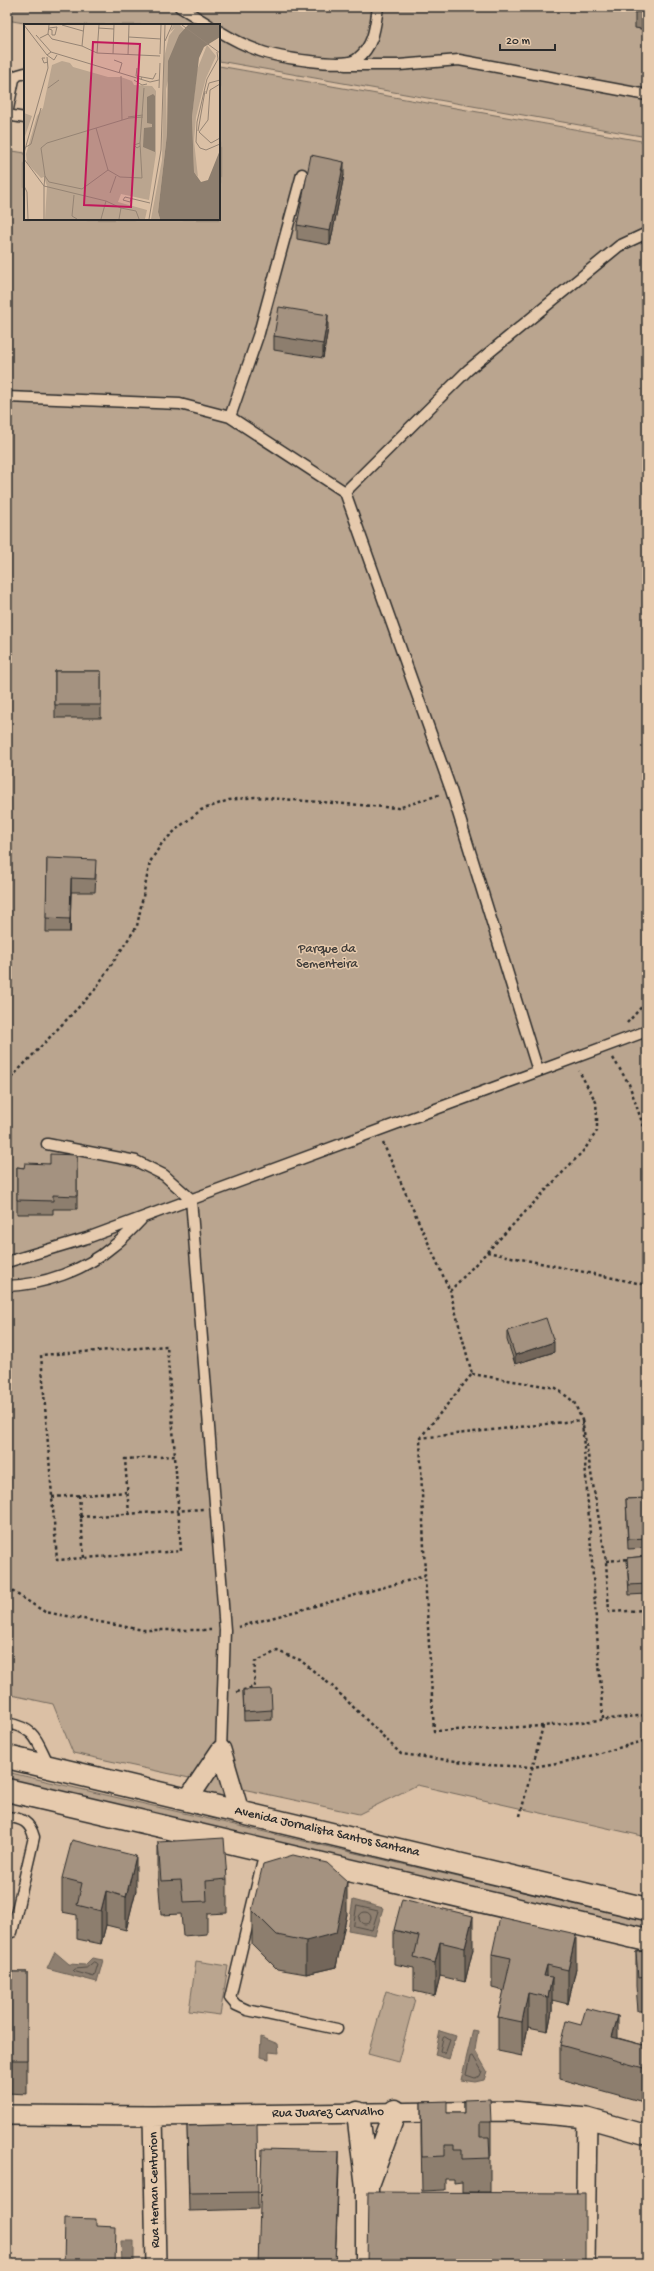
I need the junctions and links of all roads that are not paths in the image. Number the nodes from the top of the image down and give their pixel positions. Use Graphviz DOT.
graph roads {
  1 [pos="180,7"];
  2 [pos="378,7"];
  3 [pos="207,24"];
  4 [pos="220,32"];
  5 [pos="344,65"];
  6 [pos="24,73"];
  7 [pos="647,96"];
  8 [pos="7,115"];
  9 [pos="24,118"];
  10 [pos="302,174"];
  11 [pos="647,233"];
  12 [pos="7,397"];
  13 [pos="230,417"];
  14 [pos="346,492"];
  15 [pos="647,1031"];
  16 [pos="538,1071"];
  17 [pos="47,1144"];
  18 [pos="191,1199"];
  19 [pos="146,1215"];
  20 [pos="7,1262"];
  21 [pos="7,1286"];
  22 [pos="7,1722"];
  23 [pos="221,1750"];
  24 [pos="7,1757"];
  25 [pos="50,1767"];
  26 [pos="7,1790"];
  27 [pos="188,1799"];
  28 [pos="240,1811"];
  29 [pos="7,1817"];
  30 [pos="265,1851"];
  31 [pos="647,1909"];
  32 [pos="12,1932"];
  33 [pos="647,1940"];
  34 [pos="336,2029"];
  35 [pos="395,2111"];
  36 [pos="358,2113"];
  37 [pos="7,2115"];
  38 [pos="153,2116"];
  39 [pos="587,2118"];
  40 [pos="647,2135"];
  41 [pos="367,2187"];
  42 [pos="156,2264"];
  43 [pos="367,2264"];
  44 [pos="585,2264"];
  1 -- 3 [label="lane"];
  2 -- 5 [label="lane"];
  4 -- 5 [label="lane"];
  5 -- 7 [label="lane"];
  6 -- 8 [label="lane"];
  8 -- 9 [label="lane"];
  10 -- 13 [label="lane"];
  11 -- 14 [label="lane"];
  12 -- 13 [label="lane"];
  13 -- 14 [label="lane"];
  14 -- 16 [label="lane"];
  15 -- 16 [label="lane"];
  16 -- 18 [label="lane"];
  17 -- 18 [label="lane"];
  18 -- 19 [label="lane"];
  18 -- 23 [label="lane"];
  19 -- 20 [label="lane"];
  19 -- 21 [label="lane"];
  22 -- 25 [label="lane"];
  23 -- 27 [label="street"];
  23 -- 28 [label="street"];
  24 -- 25 [label="main road, Avenida Jornalista Santos Santana"];
  25 -- 27 [label="main road, Avenida Jornalista Santos Santana"];
  26 -- 30 [label="main road"];
  27 -- 28 [label="main road, Avenida Jornalista Santos Santana"];
  28 -- 31 [label="main road, Avenida Jornalista Santos Santana"];
  29 -- 32 [label="lane"];
  30 -- 33 [label="main road"];
  30 -- 34 [label="lane"];
  35 -- 36 [label="street, Rua Juarez Carvalho"];
  35 -- 39 [label="street, Rua Juarez Carvalho"];
  35 -- 41 [label="main road"];
  36 -- 38 [label="street, Rua Juarez Carvalho"];
  36 -- 41 [label="main road"];
  37 -- 38 [label="street, Rua Juarez Carvalho"];
  38 -- 42 [label="street, Rua Hernan Centurion"];
  39 -- 40 [label="street, Rua Juarez Carvalho"];
  39 -- 44 [label="street"];
  41 -- 43 [label="main road"];
}
